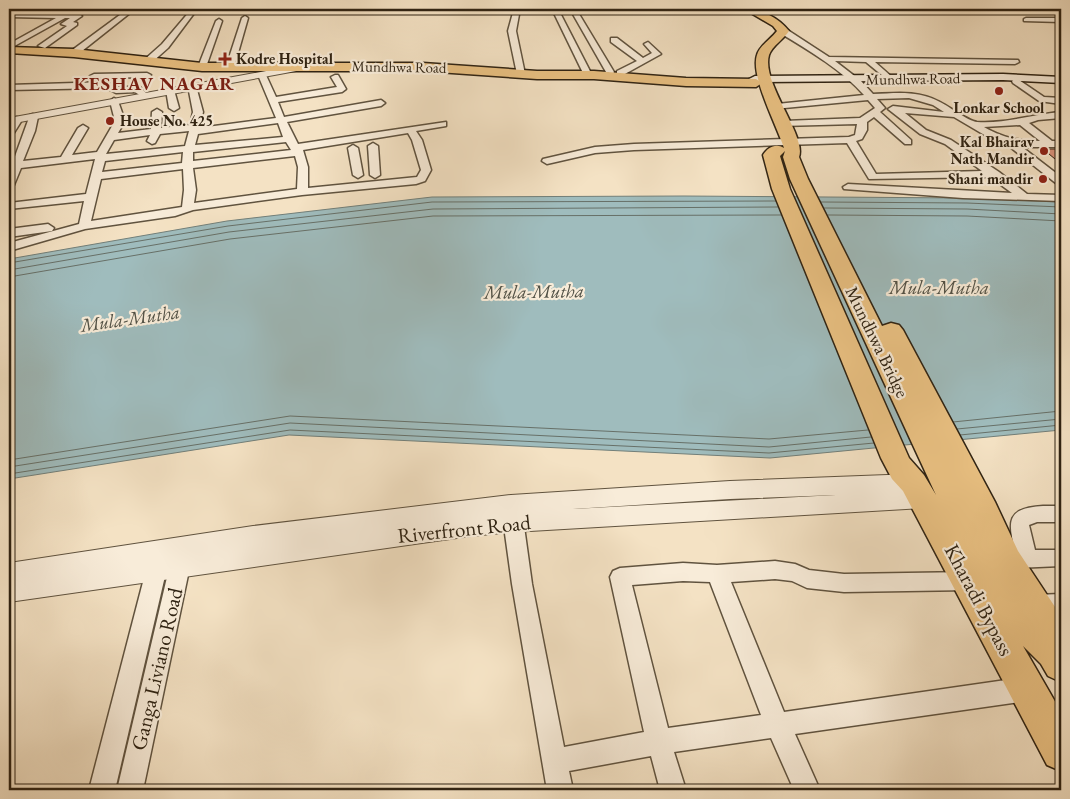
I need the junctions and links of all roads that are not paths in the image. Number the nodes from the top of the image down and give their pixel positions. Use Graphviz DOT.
graph roads {
  1 [pos="18,9"];
  2 [pos="132,9"];
  3 [pos="517,9"];
  4 [pos="555,9"];
  5 [pos="573,9"];
  6 [pos="741,9"];
  7 [pos="749,9"];
  8 [pos="192,12"];
  9 [pos="9,14"];
  10 [pos="31,14"];
  11 [pos="49,14"];
  12 [pos="64,16"];
  13 [pos="245,18"];
  14 [pos="1026,20"];
  15 [pos="1061,20"];
  16 [pos="219,21"];
  17 [pos="16,23"];
  18 [pos="33,23"];
  19 [pos="57,31"];
  20 [pos="783,31"];
  21 [pos="614,40"];
  22 [pos="648,44"];
  23 [pos="42,46"];
  24 [pos="9,48"];
  25 [pos="24,50"];
  26 [pos="74,54"];
  27 [pos="827,59"];
  28 [pos="867,59"];
  29 [pos="147,62"];
  30 [pos="642,62"];
  31 [pos="1015,62"];
  32 [pos="210,64"];
  33 [pos="914,65"];
  34 [pos="304,66"];
  35 [pos="230,67"];
  36 [pos="587,73"];
  37 [pos="615,73"];
  38 [pos="521,74"];
  39 [pos="118,75"];
  40 [pos="146,75"];
  41 [pos="262,75"];
  42 [pos="82,76"];
  43 [pos="335,77"];
  44 [pos="929,78"];
  45 [pos="889,79"];
  46 [pos="761,81"];
  47 [pos="1016,81"];
  48 [pos="1061,81"];
  49 [pos="856,82"];
  50 [pos="108,85"];
  51 [pos="192,86"];
  52 [pos="9,88"];
  53 [pos="170,90"];
  54 [pos="353,94"];
  55 [pos="144,95"];
  56 [pos="871,97"];
  57 [pos="114,101"];
  58 [pos="1061,101"];
  59 [pos="381,103"];
  60 [pos="777,107"];
  61 [pos="877,110"];
  62 [pos="896,110"];
  63 [pos="278,113"];
  64 [pos="236,116"];
  65 [pos="956,116"];
  66 [pos="1048,116"];
  67 [pos="1061,116"];
  68 [pos="33,117"];
  69 [pos="13,120"];
  70 [pos="862,121"];
  71 [pos="1022,122"];
  72 [pos="443,124"];
  73 [pos="784,124"];
  74 [pos="972,125"];
  75 [pos="1061,125"];
  76 [pos="83,128"];
  77 [pos="156,132"];
  78 [pos="9,134"];
  79 [pos="112,137"];
  80 [pos="412,137"];
  81 [pos="193,140"];
  82 [pos="850,140"];
  83 [pos="908,142"];
  84 [pos="1009,142"];
  85 [pos="390,143"];
  86 [pos="1050,144"];
  87 [pos="1061,144"];
  88 [pos="373,146"];
  89 [pos="784,146"];
  90 [pos="295,148"];
  91 [pos="354,148"];
  92 [pos="147,153"];
  93 [pos="66,159"];
  94 [pos="547,161"];
  95 [pos="13,166"];
  96 [pos="97,174"];
  97 [pos="411,174"];
  98 [pos="995,174"];
  99 [pos="358,175"];
  100 [pos="375,175"];
  101 [pos="793,179"];
  102 [pos="146,181"];
  103 [pos="1061,182"];
  104 [pos="9,185"];
  105 [pos="848,187"];
  106 [pos="303,189"];
  107 [pos="1022,195"];
  108 [pos="1061,198"];
  109 [pos="9,206"];
  110 [pos="189,207"];
  111 [pos="53,217"];
  112 [pos="9,222"];
  113 [pos="84,224"];
  114 [pos="9,233"];
  115 [pos="9,247"];
  116 [pos="944,500"];
  117 [pos="512,513"];
  118 [pos="1061,514"];
  119 [pos="1061,558"];
  120 [pos="171,559"];
  121 [pos="1016,559"];
  122 [pos="9,574"];
  123 [pos="718,574"];
  124 [pos="970,582"];
  125 [pos="9,591"];
  126 [pos="1048,604"];
  127 [pos="1058,658"];
  128 [pos="1026,689"];
  129 [pos="777,724"];
  130 [pos="659,742"];
  131 [pos="1061,751"];
  132 [pos="554,761"];
  133 [pos="102,790"];
  134 [pos="130,790"];
  135 [pos="560,790"];
  136 [pos="673,790"];
  137 [pos="807,790"];
  1 -- 9 [label="street"];
  2 -- 26 [label="street"];
  3 -- 38 [label="street"];
  4 -- 36 [label="street"];
  5 -- 37 [label="street"];
  6 -- 46 [label="highway"];
  7 -- 20 [label="highway"];
  8 -- 29 [label="street"];
  9 -- 10 [label="street"];
  10 -- 11 [label="street"];
  10 -- 17 [label="street"];
  11 -- 12 [label="street"];
  11 -- 18 [label="street"];
  12 -- 23 [label="street"];
  12 -- 24 [label="street"];
  13 -- 35 [label="street"];
  14 -- 15 [label="street"];
  16 -- 32 [label="street"];
  19 -- 25 [label="street"];
  20 -- 27 [label="street"];
  20 -- 46 [label="highway"];
  21 -- 30 [label="street"];
  22 -- 30 [label="street"];
  24 -- 25 [label="main road, Mundhwa Road"];
  25 -- 26 [label="main road, Mundhwa Road"];
  26 -- 29 [label="main road, Mundhwa Road"];
  27 -- 28 [label="street"];
  27 -- 49 [label="street"];
  28 -- 31 [label="street"];
  28 -- 45 [label="street"];
  29 -- 32 [label="main road, Mundhwa Road"];
  30 -- 37 [label="street"];
  32 -- 35 [label="main road, Mundhwa Road"];
  33 -- 44 [label="street"];
  34 -- 35 [label="main road, Mundhwa Road"];
  34 -- 38 [label="main road, Mundhwa Road"];
  34 -- 41 [label="street"];
  36 -- 37 [label="main road, Mundhwa Road"];
  36 -- 38 [label="main road, Mundhwa Road"];
  36 -- 46 [label="main road, Mundhwa Road"];
  37 -- 46 [label="main road, Mundhwa Road"];
  39 -- 40 [label="street"];
  39 -- 42 [label="street"];
  39 -- 50 [label="street"];
  41 -- 51 [label="street"];
  41 -- 63 [label="street"];
  43 -- 63 [label="street"];
  44 -- 45 [label="main road, Mundhwa Road"];
  44 -- 48 [label="main road, Mundhwa Road"];
  45 -- 49 [label="main road, Mundhwa Road"];
  46 -- 49 [label="main road"];
  46 -- 60 [label="highway"];
  46 -- 89 [label="highway"];
  47 -- 48 [label="main road, Mundhwa Road"];
  47 -- 49 [label="main road, Mundhwa Road"];
  47 -- 58 [label="street"];
  49 -- 56 [label="street"];
  50 -- 52 [label="street"];
  50 -- 55 [label="street"];
  51 -- 53 [label="street"];
  51 -- 81 [label="street"];
  53 -- 55 [label="street"];
  53 -- 77 [label="street"];
  54 -- 63 [label="street"];
  55 -- 57 [label="street"];
  56 -- 60 [label="street"];
  56 -- 61 [label="street"];
  56 -- 65 [label="street"];
  57 -- 68 [label="street"];
  57 -- 79 [label="street"];
  59 -- 63 [label="street"];
  60 -- 73 [label="highway"];
  61 -- 62 [label="street"];
  61 -- 70 [label="street"];
  61 -- 83 [label="street"];
  62 -- 65 [label="street"];
  62 -- 98 [label="street"];
  63 -- 64 [label="street"];
  63 -- 81 [label="street"];
  63 -- 90 [label="street"];
  65 -- 74 [label="street"];
  66 -- 67 [label="street"];
  66 -- 71 [label="street"];
  66 -- 75 [label="street"];
  68 -- 69 [label="street"];
  68 -- 95 [label="street"];
  69 -- 78 [label="street"];
  70 -- 73 [label="street"];
  70 -- 82 [label="street"];
  71 -- 74 [label="street"];
  71 -- 86 [label="street"];
  72 -- 80 [label="street"];
  73 -- 89 [label="highway"];
  74 -- 84 [label="street"];
  76 -- 93 [label="street"];
  77 -- 79 [label="street"];
  77 -- 81 [label="street"];
  77 -- 92 [label="street"];
  79 -- 96 [label="street"];
  80 -- 90 [label="street"];
  80 -- 106 [label="street"];
  81 -- 90 [label="street"];
  81 -- 90 [label="street"];
  81 -- 92 [label="street"];
  81 -- 96 [label="street"];
  81 -- 110 [label="street"];
  82 -- 89 [label="street"];
  82 -- 98 [label="street"];
  84 -- 86 [label="street"];
  84 -- 103 [label="street"];
  85 -- 88 [label="street"];
  86 -- 87 [label="street"];
  88 -- 91 [label="street"];
  88 -- 100 [label="street"];
  89 -- 94 [label="street"];
  89 -- 101 [label="highway"];
  89 -- 101 [label="highway"];
  90 -- 91 [label="street"];
  90 -- 106 [label="street"];
  91 -- 99 [label="street"];
  92 -- 96 [label="street"];
  93 -- 95 [label="street"];
  93 -- 96 [label="street"];
  95 -- 104 [label="street"];
  96 -- 102 [label="street"];
  96 -- 109 [label="street"];
  96 -- 113 [label="street"];
  97 -- 106 [label="street"];
  98 -- 107 [label="street"];
  101 -- 116 [label="highway"];
  101 -- 116 [label="highway"];
  105 -- 107 [label="street"];
  106 -- 110 [label="street"];
  107 -- 108 [label="street"];
  110 -- 113 [label="street"];
  111 -- 112 [label="street"];
  113 -- 114 [label="street"];
  113 -- 115 [label="street"];
  116 -- 117 [label="street, Riverfront Road"];
  116 -- 121 [label="highway"];
  116 -- 124 [label="highway, Kharadi Bypass"];
  116 -- 127 [label="highway, Kharadi Bypass"];
  117 -- 120 [label="street, Riverfront Road"];
  117 -- 132 [label="street"];
  118 -- 121 [label="street"];
  119 -- 121 [label="street"];
  120 -- 122 [label="street, Riverfront Road"];
  120 -- 125 [label="street, Riverfront Road"];
  120 -- 133 [label="street, Ganga Liviano Road"];
  120 -- 134 [label="street, Ganga Liviano Road"];
  121 -- 126 [label="highway"];
  123 -- 124 [label="street"];
  123 -- 129 [label="street"];
  123 -- 130 [label="street"];
  124 -- 128 [label="highway, Kharadi Bypass"];
  126 -- 127 [label="highway"];
  128 -- 129 [label="street"];
  128 -- 131 [label="highway, Kharadi Bypass"];
  129 -- 130 [label="street"];
  129 -- 137 [label="street"];
  130 -- 132 [label="street"];
  130 -- 136 [label="street"];
  132 -- 135 [label="street"];
}
